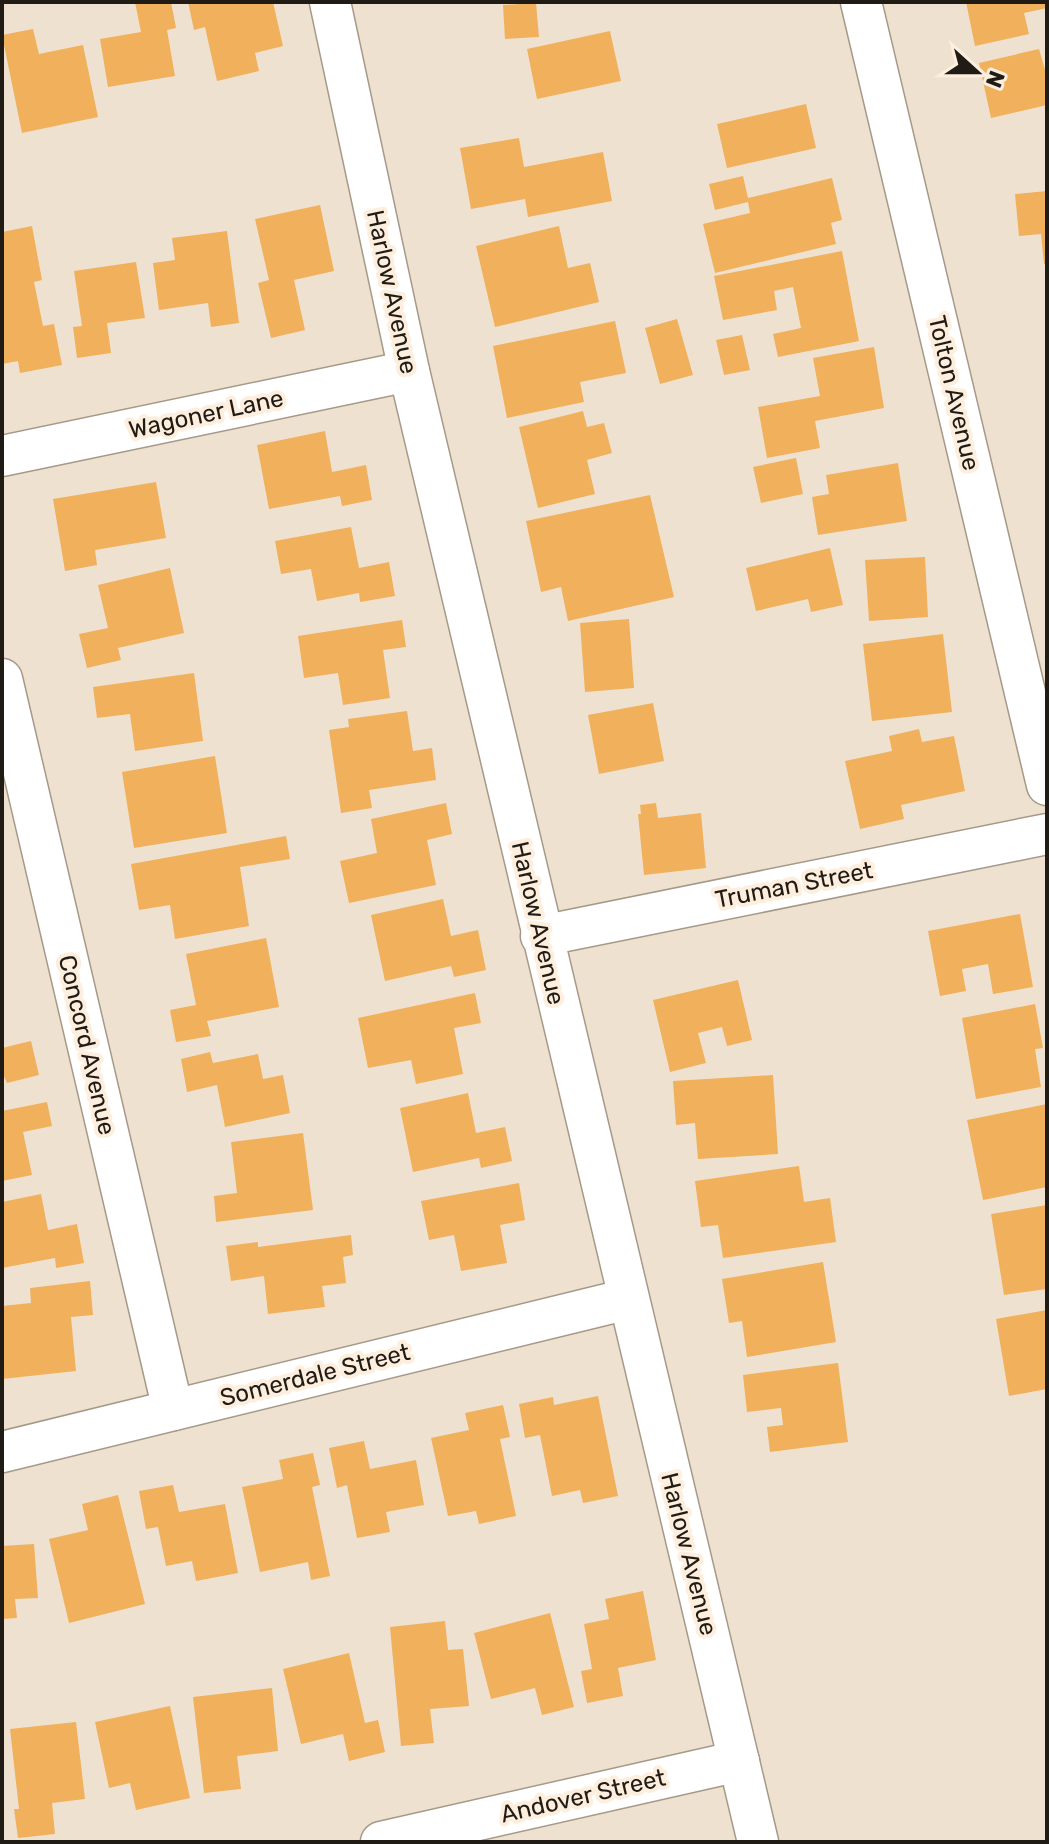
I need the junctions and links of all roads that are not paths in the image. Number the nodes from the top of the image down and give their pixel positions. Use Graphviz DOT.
graph roads {
  1 [pos="330,2"];
  2 [pos="861,2"];
  3 [pos="409,371"];
  4 [pos="2,456"];
  5 [pos="2,679"];
  6 [pos="1047,785"];
  7 [pos="1047,834"];
  8 [pos="541,936"];
  9 [pos="628,1299"];
  10 [pos="173,1410"];
  11 [pos="2,1452"];
  12 [pos="739,1761"];
  13 [pos="381,1842"];
  14 [pos="758,1842"];
  1 -- 3 [label="street, Harlow Avenue"];
  2 -- 6 [label="street, Tolton Avenue"];
  3 -- 4 [label="street, Wagoner Lane"];
  3 -- 8 [label="street, Harlow Avenue"];
  5 -- 10 [label="street, Concord Avenue"];
  7 -- 8 [label="street, Truman Street"];
  8 -- 9 [label="street, Harlow Avenue"];
  9 -- 10 [label="street, Somerdale Street"];
  9 -- 12 [label="street, Harlow Avenue"];
  10 -- 11 [label="street, Somerdale Street"];
  12 -- 13 [label="street, Andover Street"];
  12 -- 14 [label="street, Harlow Avenue"];
}
